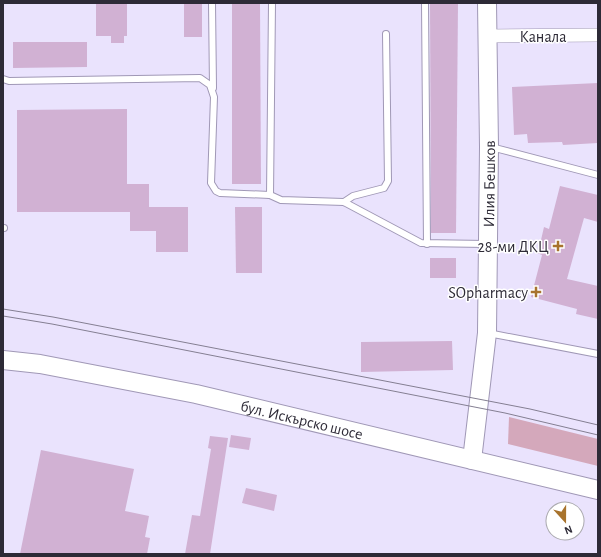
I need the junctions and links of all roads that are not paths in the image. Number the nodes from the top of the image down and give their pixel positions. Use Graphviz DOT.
graph roads {
  1 [pos="212,3"];
  2 [pos="272,3"];
  3 [pos="425,3"];
  4 [pos="488,3"];
  5 [pos="386,34"];
  6 [pos="598,35"];
  7 [pos="488,36"];
  8 [pos="3,79"];
  9 [pos="213,90"];
  10 [pos="489,147"];
  11 [pos="598,175"];
  12 [pos="270,195"];
  13 [pos="344,202"];
  14 [pos="427,244"];
  15 [pos="488,244"];
  16 [pos="487,332"];
  17 [pos="598,354"];
  18 [pos="3,360"];
  19 [pos="472,460"];
  20 [pos="598,490"];
  1 -- 9 [label="lane"];
  2 -- 12 [label="lane"];
  3 -- 14 [label="lane"];
  4 -- 7 [label="main road, Илия Бешков"];
  5 -- 13 [label="lane"];
  6 -- 7 [label="street, Канала"];
  7 -- 10 [label="main road, Илия Бешков"];
  8 -- 9 [label="lane"];
  9 -- 12 [label="lane"];
  10 -- 11 [label="lane"];
  10 -- 15 [label="main road, Илия Бешков"];
  12 -- 13 [label="lane"];
  13 -- 14 [label="lane"];
  14 -- 15 [label="lane"];
  15 -- 16 [label="main road, Илия Бешков"];
  16 -- 17 [label="lane"];
  16 -- 19 [label="main road, Илия Бешков"];
  18 -- 19 [label="main road, бул. Искърско шосе"];
  19 -- 20 [label="main road, бул. Искърско шосе"];
}
